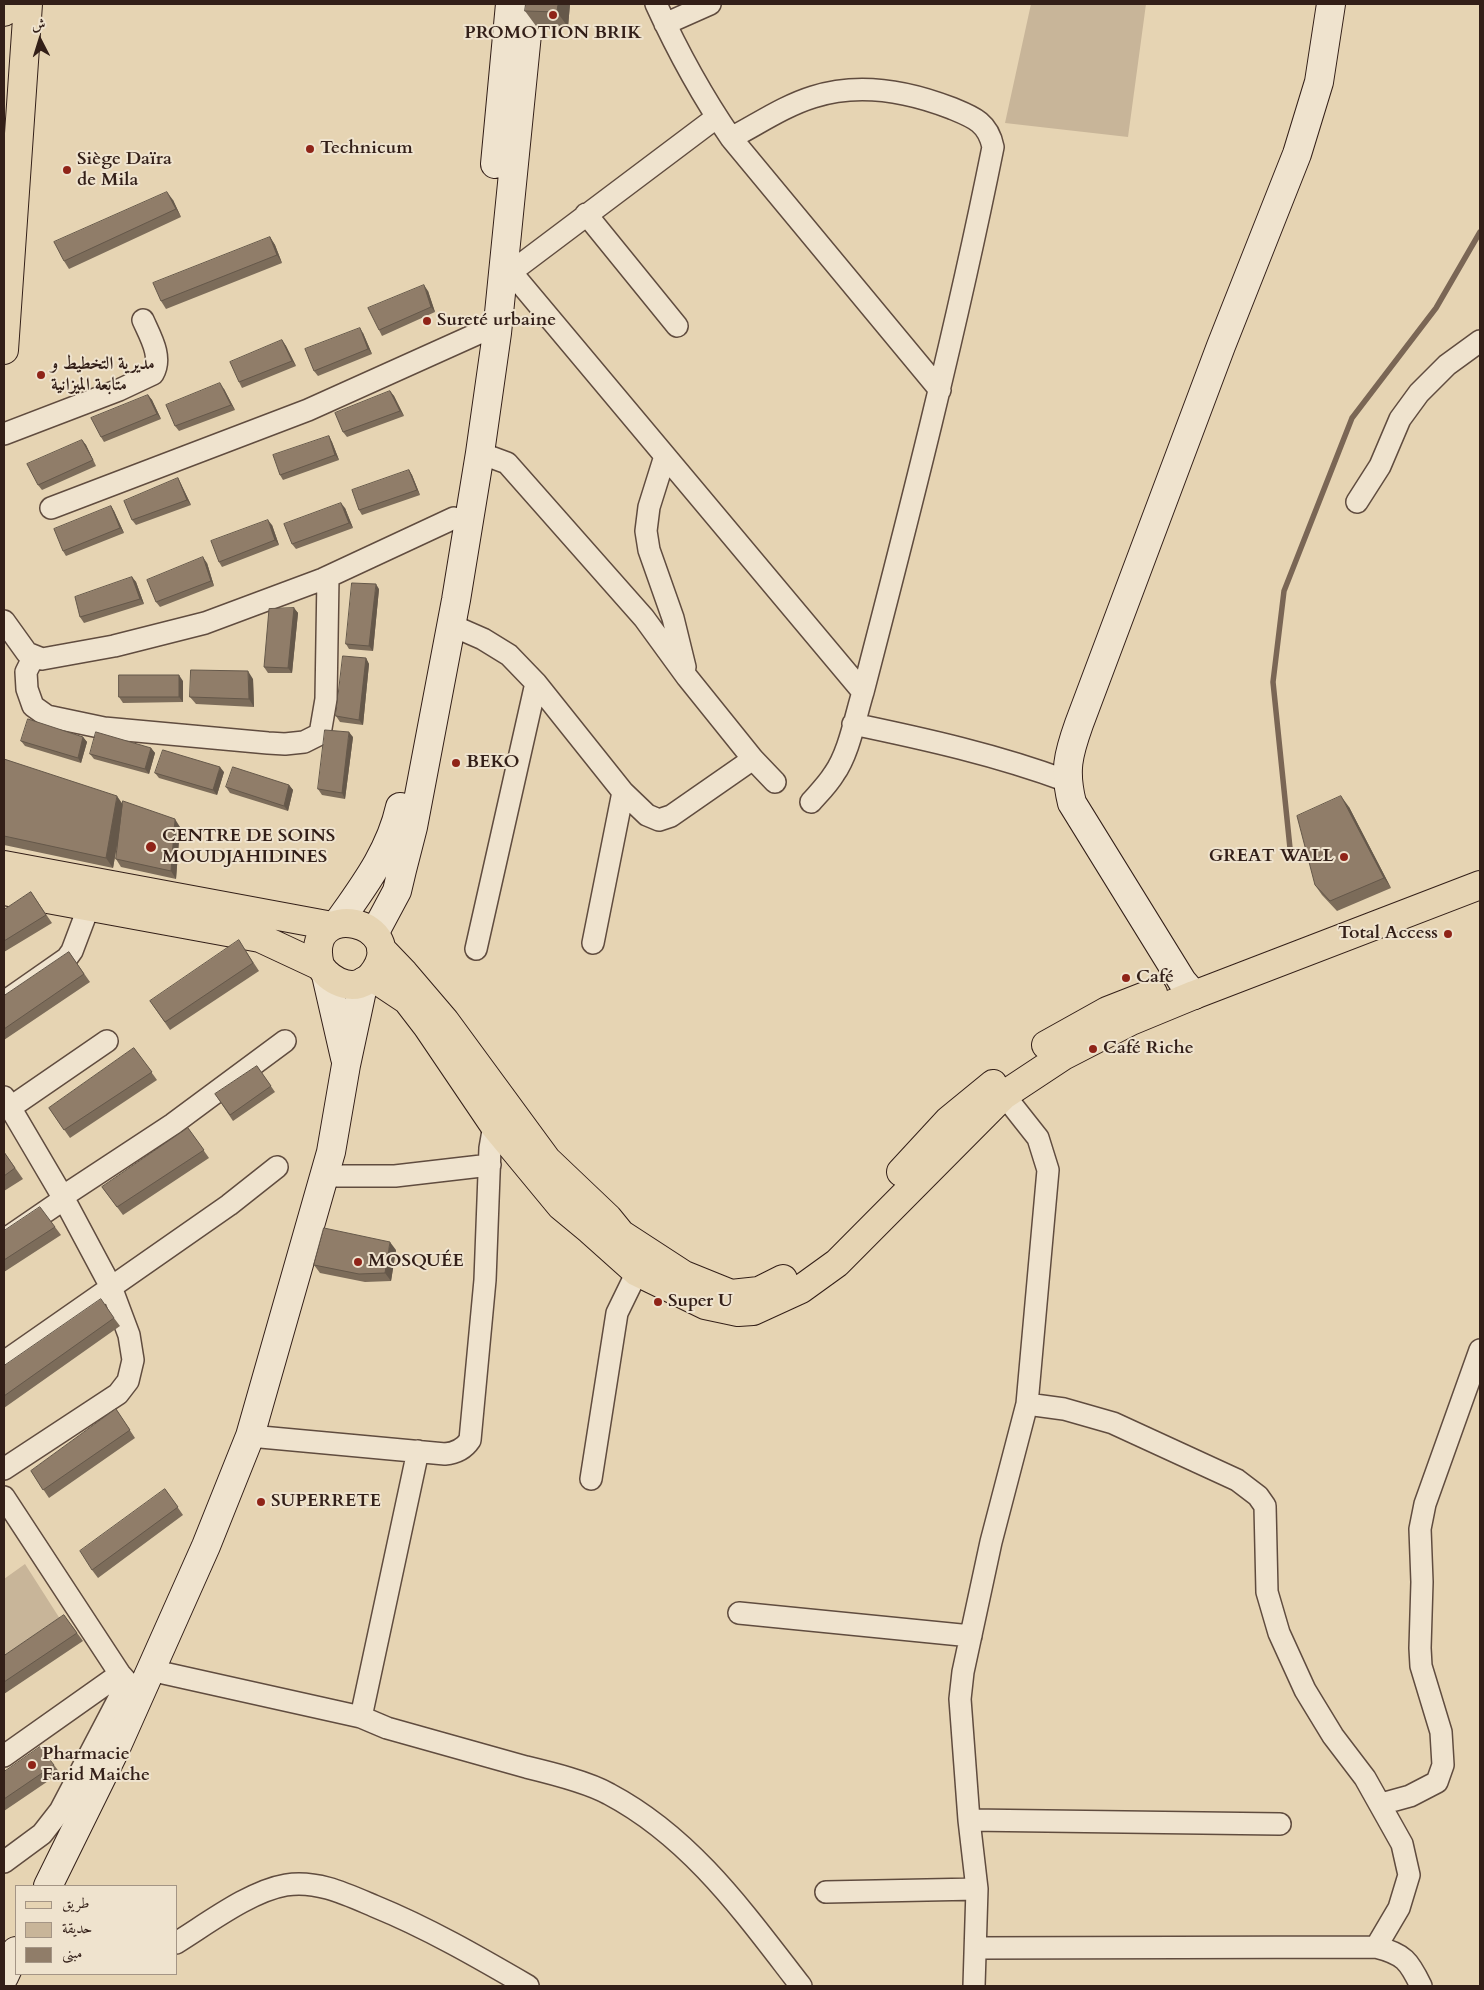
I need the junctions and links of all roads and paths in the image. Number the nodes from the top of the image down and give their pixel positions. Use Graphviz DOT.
graph roads {
  1 [pos="4,4"];
  2 [pos="28,4"];
  3 [pos="510,4"];
  4 [pos="530,4"];
  5 [pos="656,4"];
  6 [pos="710,4"];
  7 [pos="1331,4"];
  8 [pos="4,12"];
  9 [pos="665,24"];
  10 [pos="717,117"];
  11 [pos="731,138"];
  12 [pos="586,214"];
  13 [pos="507,272"];
  14 [pos="143,320"];
  15 [pos="677,326"];
  16 [pos="488,333"];
  17 [pos="1480,341"];
  18 [pos="4,350"];
  19 [pos="940,390"];
  20 [pos="4,434"];
  21 [pos="480,453"];
  22 [pos="665,456"];
  23 [pos="1357,502"];
  24 [pos="52,508"];
  25 [pos="454,518"];
  26 [pos="328,576"];
  27 [pos="4,621"];
  28 [pos="451,625"];
  29 [pos="34,656"];
  30 [pos="687,677"];
  31 [pos="536,683"];
  32 [pos="863,692"];
  33 [pos="853,724"];
  34 [pos="753,759"];
  35 [pos="1067,781"];
  36 [pos="775,782"];
  37 [pos="623,792"];
  38 [pos="811,802"];
  39 [pos="4,865"];
  40 [pos="1480,865"];
  41 [pos="1480,885"];
  42 [pos="7,895"];
  43 [pos="88,906"];
  44 [pos="335,925"];
  45 [pos="378,941"];
  46 [pos="593,943"];
  47 [pos="476,949"];
  48 [pos="323,971"];
  49 [pos="1231,972"];
  50 [pos="368,979"];
  51 [pos="1188,988"];
  52 [pos="4,1002"];
  53 [pos="107,1041"];
  54 [pos="285,1041"];
  55 [pos="346,1065"];
  56 [pos="1004,1095"];
  57 [pos="9,1113"];
  58 [pos="494,1125"];
  59 [pos="490,1165"];
  60 [pos="277,1167"];
  61 [pos="324,1176"];
  62 [pos="63,1198"];
  63 [pos="4,1240"];
  64 [pos="637,1272"];
  65 [pos="111,1287"];
  66 [pos="1480,1350"];
  67 [pos="4,1362"];
  68 [pos="1028,1404"];
  69 [pos="250,1436"];
  70 [pos="418,1452"];
  71 [pos="4,1469"];
  72 [pos="591,1479"];
  73 [pos="4,1497"];
  74 [pos="739,1613"];
  75 [pos="970,1636"];
  76 [pos="134,1681"];
  77 [pos="361,1717"];
  78 [pos="4,1756"];
  79 [pos="1381,1804"];
  80 [pos="969,1820"];
  81 [pos="1280,1824"];
  82 [pos="4,1862"];
  83 [pos="48,1885"];
  84 [pos="977,1889"];
  85 [pos="826,1892"];
  86 [pos="178,1943"];
  87 [pos="1376,1947"];
  88 [pos="976,1948"];
  89 [pos="15,1953"];
  90 [pos="4,1977"];
  91 [pos="528,1986"];
  92 [pos="801,1986"];
  93 [pos="974,1986"];
  94 [pos="1421,1986"];
  1 -- 8 [label="main road"];
  2 -- 18 [label="main road"];
  3 -- 16 [label="main road"];
  4 -- 13 [label="main road"];
  5 -- 9 [label="street"];
  6 -- 9 [label="street"];
  7 -- 35 [label="main road"];
  9 -- 10 [label="street"];
  10 -- 11 [label="street"];
  10 -- 12 [label="street"];
  11 -- 19 [label="street"];
  11 -- 19 [label="street"];
  12 -- 13 [label="street"];
  12 -- 15 [label="street"];
  13 -- 16 [label="main road"];
  13 -- 22 [label="street"];
  14 -- 20 [label="street"];
  16 -- 21 [label="main road"];
  16 -- 24 [label="street"];
  16 -- 25 [label="main road"];
  17 -- 23 [label="street"];
  19 -- 32 [label="street"];
  21 -- 28 [label="main road"];
  21 -- 30 [label="street"];
  22 -- 30 [label="street"];
  22 -- 32 [label="street"];
  25 -- 26 [label="street"];
  25 -- 44 [label="main road"];
  26 -- 29 [label="street"];
  26 -- 29 [label="street"];
  27 -- 29 [label="street"];
  28 -- 31 [label="street"];
  28 -- 45 [label="main road"];
  30 -- 34 [label="street"];
  31 -- 37 [label="street"];
  31 -- 47 [label="street"];
  32 -- 33 [label="street"];
  33 -- 35 [label="street"];
  33 -- 38 [label="street"];
  34 -- 36 [label="street"];
  34 -- 37 [label="street"];
  35 -- 51 [label="main road"];
  37 -- 46 [label="street"];
  39 -- 44 [label="main road"];
  40 -- 49 [label="main road"];
  41 -- 49 [label="main road"];
  42 -- 43 [label="main road"];
  43 -- 48 [label="main road"];
  43 -- 52 [label="street"];
  44 -- 45 [label="main road"];
  44 -- 48 [label="main road"];
  45 -- 50 [label="main road"];
  45 -- 51 [label="main road"];
  48 -- 50 [label="main road"];
  48 -- 55 [label="main road"];
  49 -- 51 [label="main road"];
  50 -- 55 [label="main road"];
  50 -- 58 [label="main road"];
  51 -- 56 [label="main road"];
  53 -- 57 [label="street"];
  54 -- 62 [label="street"];
  55 -- 61 [label="main road"];
  56 -- 64 [label="main road"];
  56 -- 68 [label="street"];
  57 -- 62 [label="street"];
  58 -- 59 [label="street"];
  58 -- 64 [label="main road"];
  59 -- 61 [label="street"];
  59 -- 70 [label="street"];
  60 -- 65 [label="street"];
  61 -- 69 [label="main road"];
  62 -- 63 [label="street"];
  62 -- 65 [label="street"];
  64 -- 72 [label="street"];
  65 -- 67 [label="street"];
  65 -- 71 [label="street"];
  66 -- 79 [label="street"];
  68 -- 75 [label="street"];
  68 -- 79 [label="street"];
  69 -- 70 [label="street"];
  69 -- 76 [label="main road"];
  70 -- 77 [label="street"];
  73 -- 76 [label="street"];
  74 -- 75 [label="street"];
  75 -- 80 [label="street"];
  76 -- 77 [label="street"];
  76 -- 78 [label="street"];
  76 -- 82 [label="street"];
  76 -- 83 [label="main road"];
  77 -- 92 [label="street"];
  79 -- 87 [label="street"];
  80 -- 81 [label="street"];
  80 -- 84 [label="street"];
  84 -- 85 [label="street"];
  84 -- 88 [label="street"];
  86 -- 91 [label="street"];
  87 -- 88 [label="street"];
  87 -- 94 [label="street"];
  88 -- 93 [label="street"];
  89 -- 90 [label="main road"];
}
